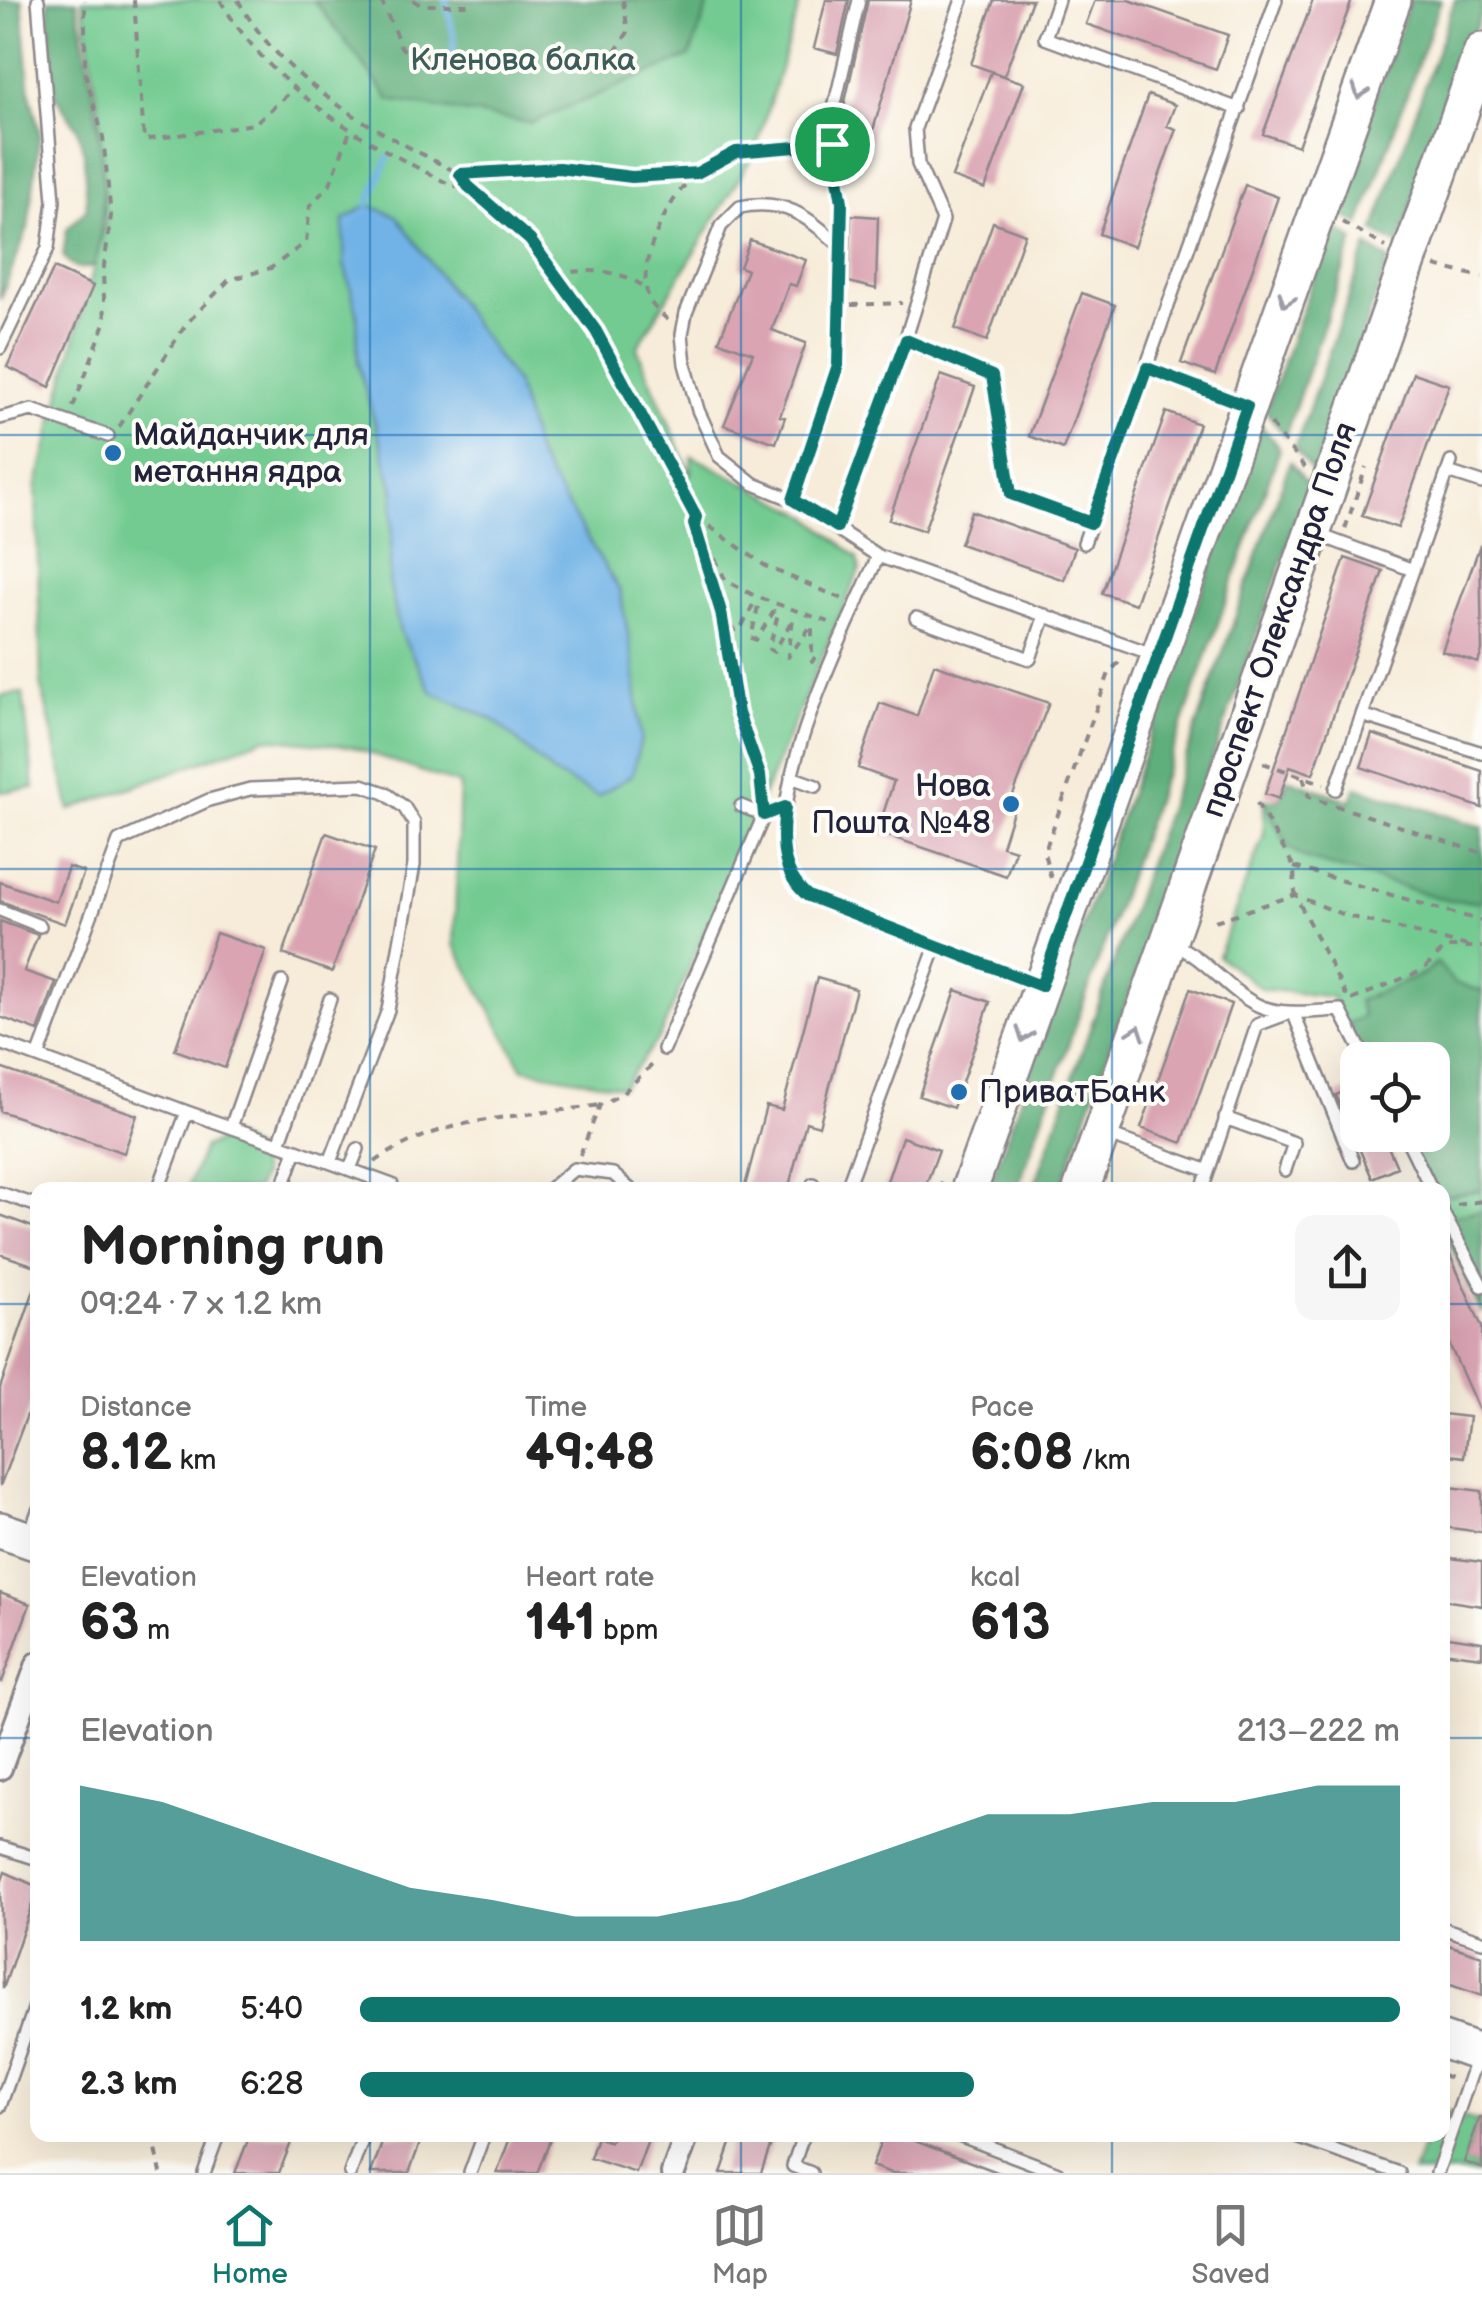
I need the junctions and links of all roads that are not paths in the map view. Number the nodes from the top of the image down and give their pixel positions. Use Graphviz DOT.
graph roads {
  1 [pos="38,0"];
  2 [pos="859,0"];
  3 [pos="962,0"];
  4 [pos="1058,0"];
  5 [pos="1276,0"];
  6 [pos="1393,0"];
  7 [pos="1482,51"];
  8 [pos="1240,109"];
  9 [pos="841,246"];
  10 [pos="906,340"];
  11 [pos="0,348"];
  12 [pos="1147,368"];
  13 [pos="1254,409"];
  14 [pos="0,418"];
  15 [pos="108,436"];
  16 [pos="1482,483"];
  17 [pos="793,500"];
  18 [pos="1091,523"];
  19 [pos="837,527"];
  20 [pos="1311,532"];
  21 [pos="1084,543"];
  22 [pos="878,556"];
  23 [pos="1413,570"];
  24 [pos="1045,615"];
  25 [pos="916,618"];
  26 [pos="1146,651"];
  27 [pos="1362,714"];
  28 [pos="1482,753"];
  29 [pos="791,777"];
  30 [pos="816,786"];
  31 [pos="1336,789"];
  32 [pos="741,806"];
  33 [pos="785,807"];
  34 [pos="764,815"];
  35 [pos="0,910"];
  36 [pos="40,926"];
  37 [pos="1168,943"];
  38 [pos="936,946"];
  39 [pos="282,982"];
  40 [pos="1041,986"];
  41 [pos="330,999"];
  42 [pos="1292,1012"];
  43 [pos="1357,1042"];
  44 [pos="0,1043"];
  45 [pos="664,1049"];
  46 [pos="38,1056"];
  47 [pos="187,1112"];
  48 [pos="1226,1118"];
  49 [pos="230,1127"];
  50 [pos="1102,1132"];
  51 [pos="279,1144"];
  52 [pos="358,1148"];
  53 [pos="296,1150"];
  54 [pos="1413,1152"];
  55 [pos="1353,1160"];
  56 [pos="330,1162"];
  57 [pos="1206,1170"];
  58 [pos="1285,1170"];
  59 [pos="355,1171"];
  60 [pos="957,1181"];
  61 [pos="161,1182"];
  62 [pos="285,1182"];
  63 [pos="384,1182"];
  64 [pos="559,1182"];
  65 [pos="622,1182"];
  66 [pos="849,1182"];
  67 [pos="1084,1182"];
  68 [pos="1204,1182"];
  69 [pos="1428,1182"];
  70 [pos="0,1193"];
  71 [pos="30,1203"];
  72 [pos="1450,1224"];
  73 [pos="1482,1286"];
  74 [pos="30,1683"];
  75 [pos="4,1743"];
  76 [pos="0,1768"];
  77 [pos="0,1847"];
  78 [pos="30,1856"];
  79 [pos="1450,1931"];
  80 [pos="1482,1941"];
  81 [pos="30,2021"];
  82 [pos="1450,2043"];
  83 [pos="1480,2054"];
  84 [pos="0,2106"];
  85 [pos="1450,2139"];
  86 [pos="215,2142"];
  87 [pos="361,2142"];
  88 [pos="481,2142"];
  89 [pos="685,2142"];
  90 [pos="800,2142"];
  91 [pos="977,2142"];
  92 [pos="1311,2142"];
  93 [pos="1449,2142"];
  94 [pos="792,2170"];
  95 [pos="204,2173"];
  96 [pos="350,2173"];
  97 [pos="470,2173"];
  98 [pos="673,2173"];
  99 [pos="811,2173"];
  100 [pos="1058,2173"];
  101 [pos="1399,2173"];
  102 [pos="1438,2173"];
  1 -- 11 [label="lane"];
  2 -- 9 [label="lane"];
  3 -- 10 [label="lane"];
  4 -- 8 [label="lane"];
  5 -- 8 [label="lane"];
  6 -- 13 [label="main road, one-way"];
  7 -- 20 [label="main road, проспект Олександра Поля"];
  8 -- 12 [label="lane"];
  9 -- 17 [label="lane"];
  9 -- 17 [label="lane"];
  10 -- 18 [label="lane"];
  10 -- 19 [label="lane"];
  12 -- 13 [label="lane"];
  12 -- 18 [label="lane"];
  13 -- 26 [label="main road"];
  14 -- 15 [label="lane"];
  16 -- 23 [label="lane"];
  17 -- 19 [label="lane"];
  18 -- 21 [label="lane"];
  19 -- 22 [label="lane"];
  20 -- 23 [label="lane"];
  20 -- 37 [label="main road, проспект Олександра Поля"];
  22 -- 24 [label="lane"];
  22 -- 29 [label="lane"];
  23 -- 27 [label="lane"];
  24 -- 25 [label="lane"];
  24 -- 26 [label="lane"];
  26 -- 40 [label="main road"];
  27 -- 28 [label="lane"];
  27 -- 31 [label="lane"];
  29 -- 30 [label="lane"];
  29 -- 33 [label="lane"];
  32 -- 34 [label="lane"];
  33 -- 34 [label="lane"];
  33 -- 38 [label="lane"];
  34 -- 45 [label="lane"];
  35 -- 36 [label="lane"];
  37 -- 42 [label="lane"];
  50 -- 37 [label="main road, проспект Олександра Поля, one-way"];
  38 -- 40 [label="lane"];
  38 -- 66 [label="lane"];
  39 -- 49 [label="lane"];
  40 -- 60 [label="main road, one-way"];
  41 -- 51 [label="lane"];
  42 -- 43 [label="lane"];
  42 -- 48 [label="lane"];
  42 -- 55 [label="lane"];
  44 -- 46 [label="lane"];
  46 -- 47 [label="lane"];
  46 -- 56 [label="lane"];
  47 -- 49 [label="lane"];
  47 -- 61 [label="lane"];
  48 -- 57 [label="lane"];
  48 -- 58 [label="lane"];
  49 -- 51 [label="lane"];
  50 -- 57 [label="lane"];
  50 -- 67 [label="main road, проспект Олександра Поля"];
  51 -- 53 [label="lane"];
  52 -- 59 [label="lane"];
  53 -- 56 [label="lane"];
  53 -- 62 [label="lane"];
  54 -- 69 [label="lane"];
  56 -- 59 [label="lane"];
  57 -- 68 [label="lane"];
  59 -- 63 [label="lane"];
  64 -- 65 [label="lane"];
  70 -- 71 [label="lane"];
  72 -- 73 [label="lane"];
  74 -- 75 [label="street"];
  75 -- 76 [label="street"];
  77 -- 78 [label="lane"];
  79 -- 80 [label="lane"];
  81 -- 84 [label="lane"];
  82 -- 83 [label="main road"];
  83 -- 85 [label="lane"];
  86 -- 95 [label="lane"];
  87 -- 96 [label="lane"];
  88 -- 97 [label="lane"];
  89 -- 98 [label="street"];
  90 -- 94 [label="lane"];
  91 -- 100 [label="lane"];
  92 -- 101 [label="lane"];
  93 -- 102 [label="lane"];
  94 -- 99 [label="lane"];
}
